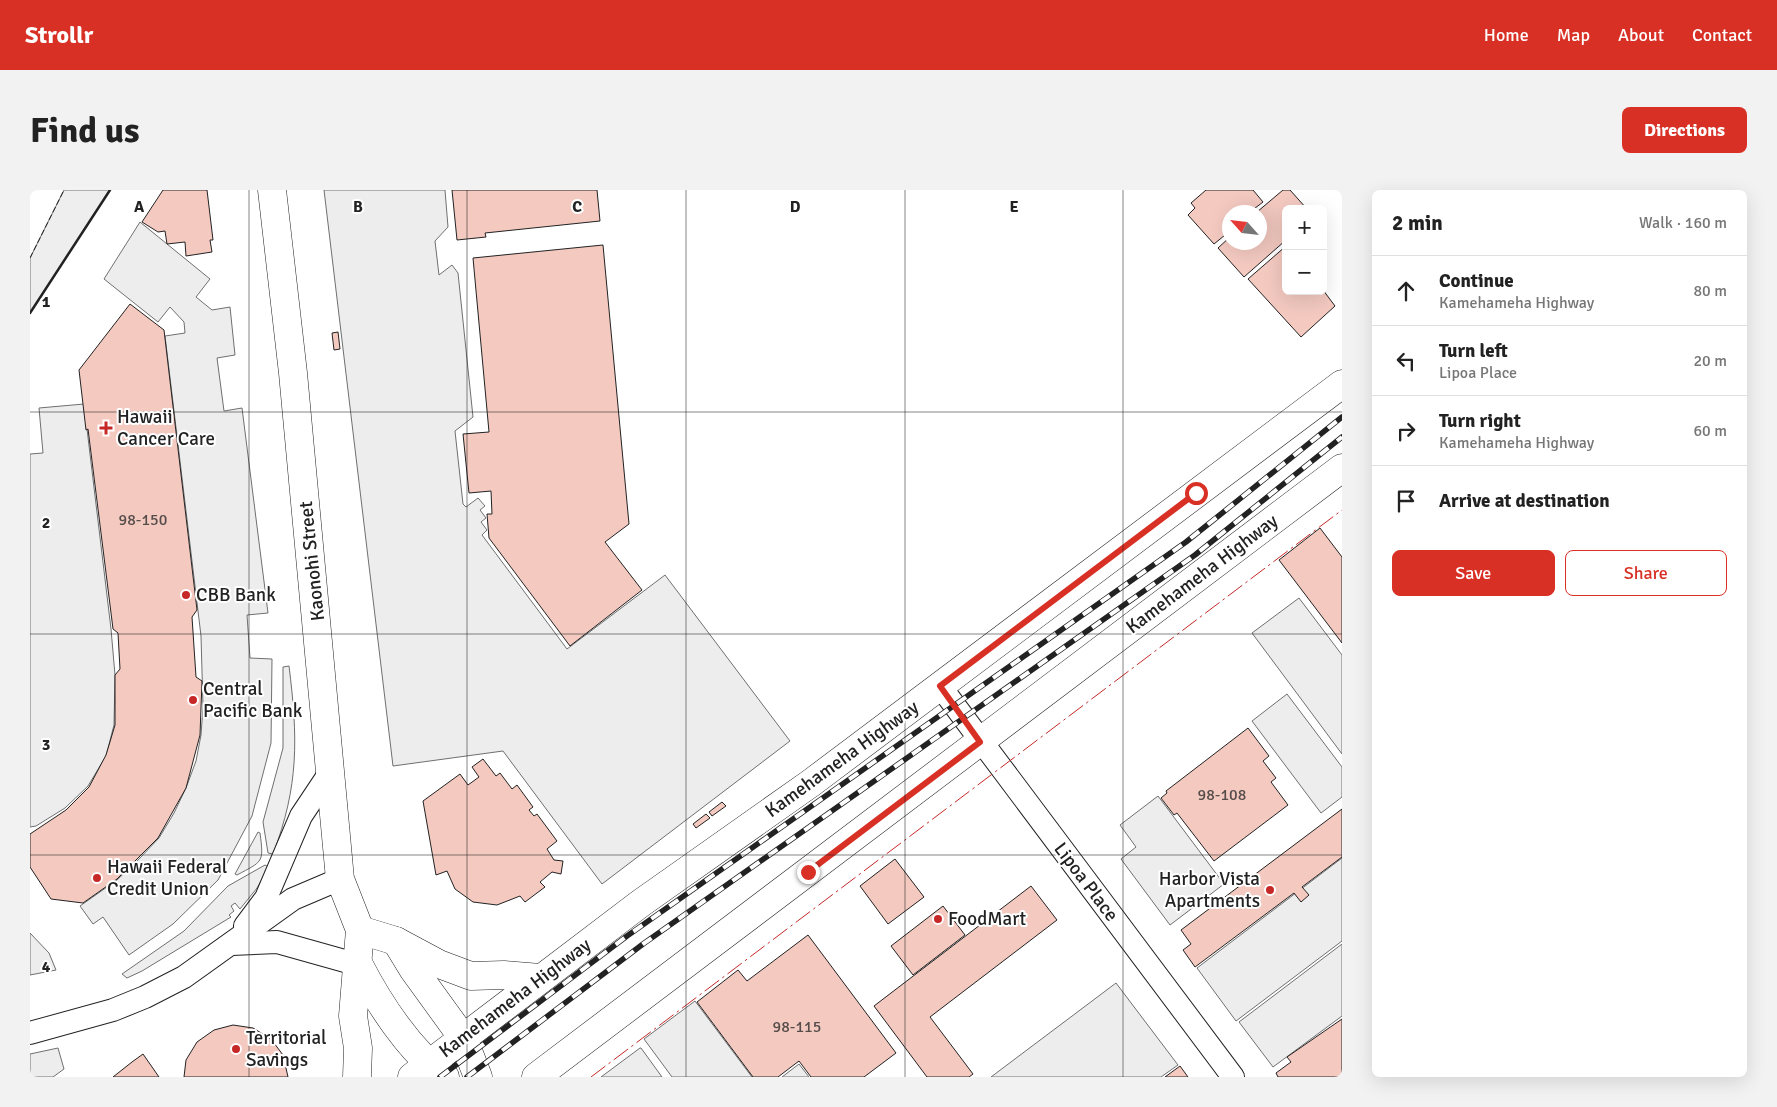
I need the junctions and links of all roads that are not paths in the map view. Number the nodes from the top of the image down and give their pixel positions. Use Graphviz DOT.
graph roads {
  1 [pos="272,190"];
  2 [pos="1342,384"];
  3 [pos="1342,468"];
  4 [pos="940,686"];
  5 [pos="980,742"];
  6 [pos="331,771"];
  7 [pos="340,879"];
  8 [pos="360,930"];
  9 [pos="396,941"];
  10 [pos="231,944"];
  11 [pos="359,965"];
  12 [pos="540,978"];
  13 [pos="30,1033"];
  14 [pos="463,1038"];
  15 [pos="429,1073"];
  16 [pos="357,1077"];
  17 [pos="478,1077"];
  18 [pos="536,1077"];
  19 [pos="1233,1077"];
  1 -- 6 [label="main road, Kaonohi Street"];
  2 -- 4 [label="main road, Kamehameha Highway"];
  3 -- 5 [label="main road, Kamehameha Highway"];
  4 -- 5 [label="street, Lipoa Place"];
  4 -- 12 [label="main road, Kamehameha Highway"];
  5 -- 18 [label="main road, Kamehameha Highway"];
  5 -- 19 [label="street, Lipoa Place"];
  6 -- 7 [label="main road, Kaonohi Street"];
  6 -- 10 [label="street"];
  7 -- 8 [label="main road, Kaonohi Street"];
  7 -- 10 [label="street"];
  8 -- 9 [label="main road"];
  8 -- 11 [label="main road, Kaonohi Street"];
  9 -- 12 [label="main road"];
  9 -- 14 [label="main road"];
  10 -- 11 [label="street"];
  10 -- 13 [label="street"];
  11 -- 15 [label="main road"];
  11 -- 16 [label="main road, Kaonohi Street"];
  12 -- 14 [label="main road, Kamehameha Highway"];
  14 -- 15 [label="main road, Kamehameha Highway"];
  14 -- 17 [label="main road"];
}
